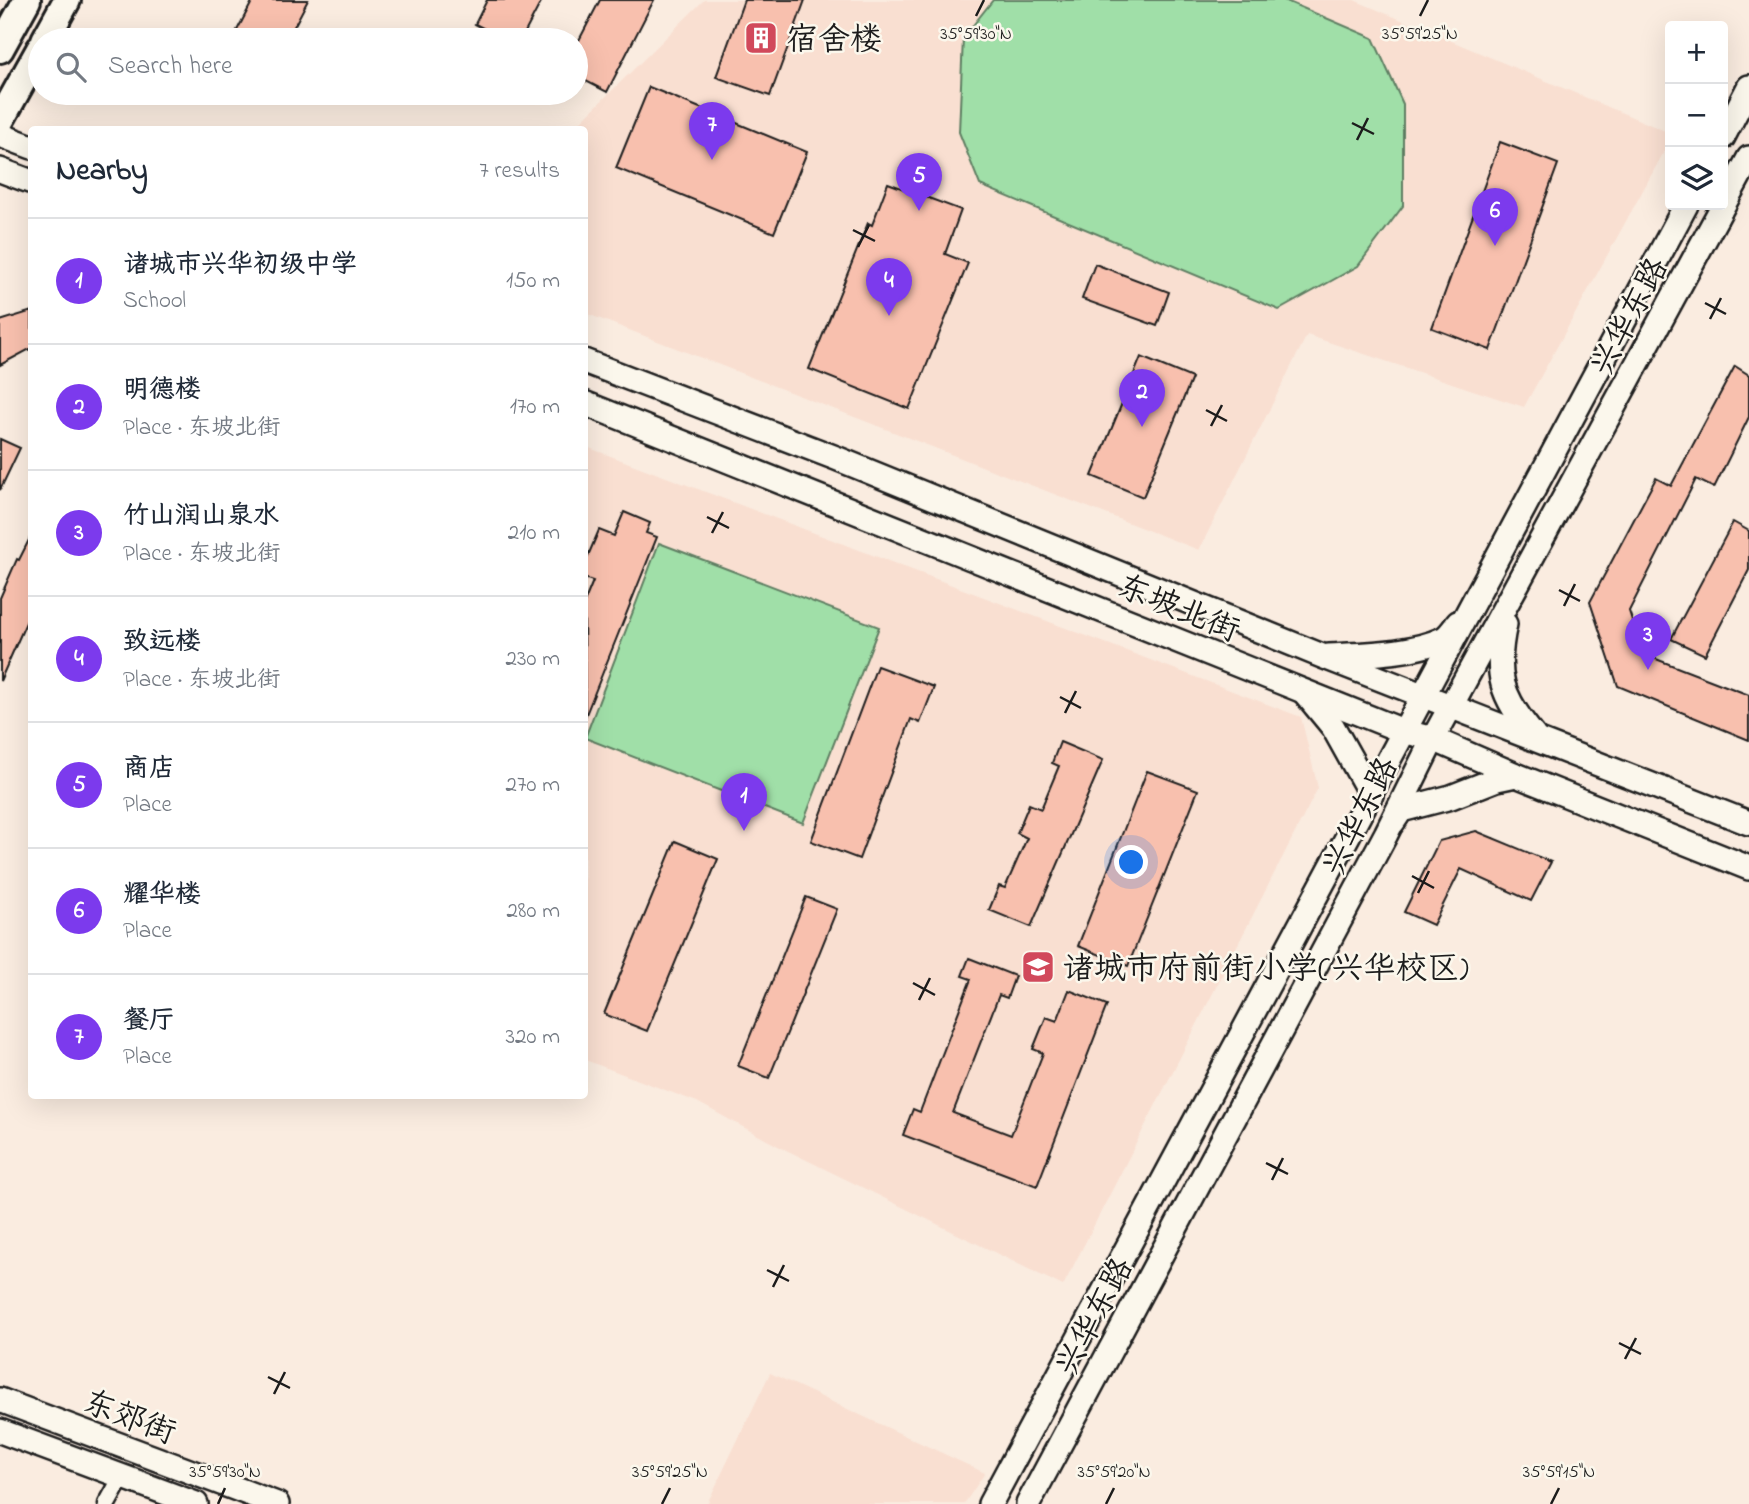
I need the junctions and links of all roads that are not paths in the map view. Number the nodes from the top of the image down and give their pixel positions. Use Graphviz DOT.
graph roads {
  1 [pos="27,0"];
  2 [pos="67,0"];
  3 [pos="52,28"];
  4 [pos="0,48"];
  5 [pos="28,71"];
  6 [pos="1749,87"];
  7 [pos="0,121"];
  8 [pos="1728,127"];
  9 [pos="0,135"];
  10 [pos="28,146"];
  11 [pos="1749,158"];
  12 [pos="0,170"];
  13 [pos="28,180"];
  14 [pos="1683,210"];
  15 [pos="588,363"];
  16 [pos="588,405"];
  17 [pos="1511,598"];
  18 [pos="1470,611"];
  19 [pos="1322,656"];
  20 [pos="1303,690"];
  21 [pos="1423,696"];
  22 [pos="1451,706"];
  23 [pos="1404,731"];
  24 [pos="1433,739"];
  25 [pos="1536,739"];
  26 [pos="1516,775"];
  27 [pos="1371,795"];
  28 [pos="1749,823"];
  29 [pos="1386,834"];
  30 [pos="1749,868"];
  31 [pos="0,1400"];
  32 [pos="0,1431"];
  33 [pos="122,1477"];
  34 [pos="107,1504"];
  35 [pos="196,1504"];
  36 [pos="277,1504"];
  37 [pos="990,1504"];
  38 [pos="1028,1504"];
  1 -- 4 [label="main road"];
  2 -- 3 [label="main road"];
  5 -- 7 [label="main road"];
  6 -- 8 [label="main road"];
  9 -- 10 [label="main road"];
  11 -- 17 [label="main road, 兴华东路"];
  12 -- 13 [label="main road"];
  14 -- 18 [label="main road"];
  15 -- 19 [label="main road, 东坡北街"];
  16 -- 20 [label="main road, 东坡北街"];
  17 -- 22 [label="main road, 兴华东路"];
  17 -- 25 [label="main road"];
  18 -- 19 [label="main road"];
  18 -- 21 [label="main road"];
  19 -- 21 [label="main road, 东坡北街"];
  20 -- 23 [label="main road, 东坡北街"];
  20 -- 27 [label="main road"];
  21 -- 22 [label="main road, 东坡北街"];
  21 -- 23 [label="main road"];
  22 -- 24 [label="main road, 兴华东路"];
  22 -- 25 [label="main road, 东坡北街"];
  23 -- 24 [label="main road, 东坡北街"];
  23 -- 27 [label="main road"];
  24 -- 26 [label="main road, 东坡北街"];
  24 -- 29 [label="main road, 兴华东路"];
  25 -- 28 [label="main road, 东坡北街"];
  26 -- 29 [label="main road"];
  26 -- 30 [label="main road, 东坡北街"];
  27 -- 37 [label="main road"];
  29 -- 38 [label="main road, 兴华东路"];
  31 -- 36 [label="main road, 东郊街"];
  32 -- 33 [label="main road, 东郊街"];
  33 -- 34 [label="street"];
  33 -- 35 [label="main road, 东郊街"];
}
